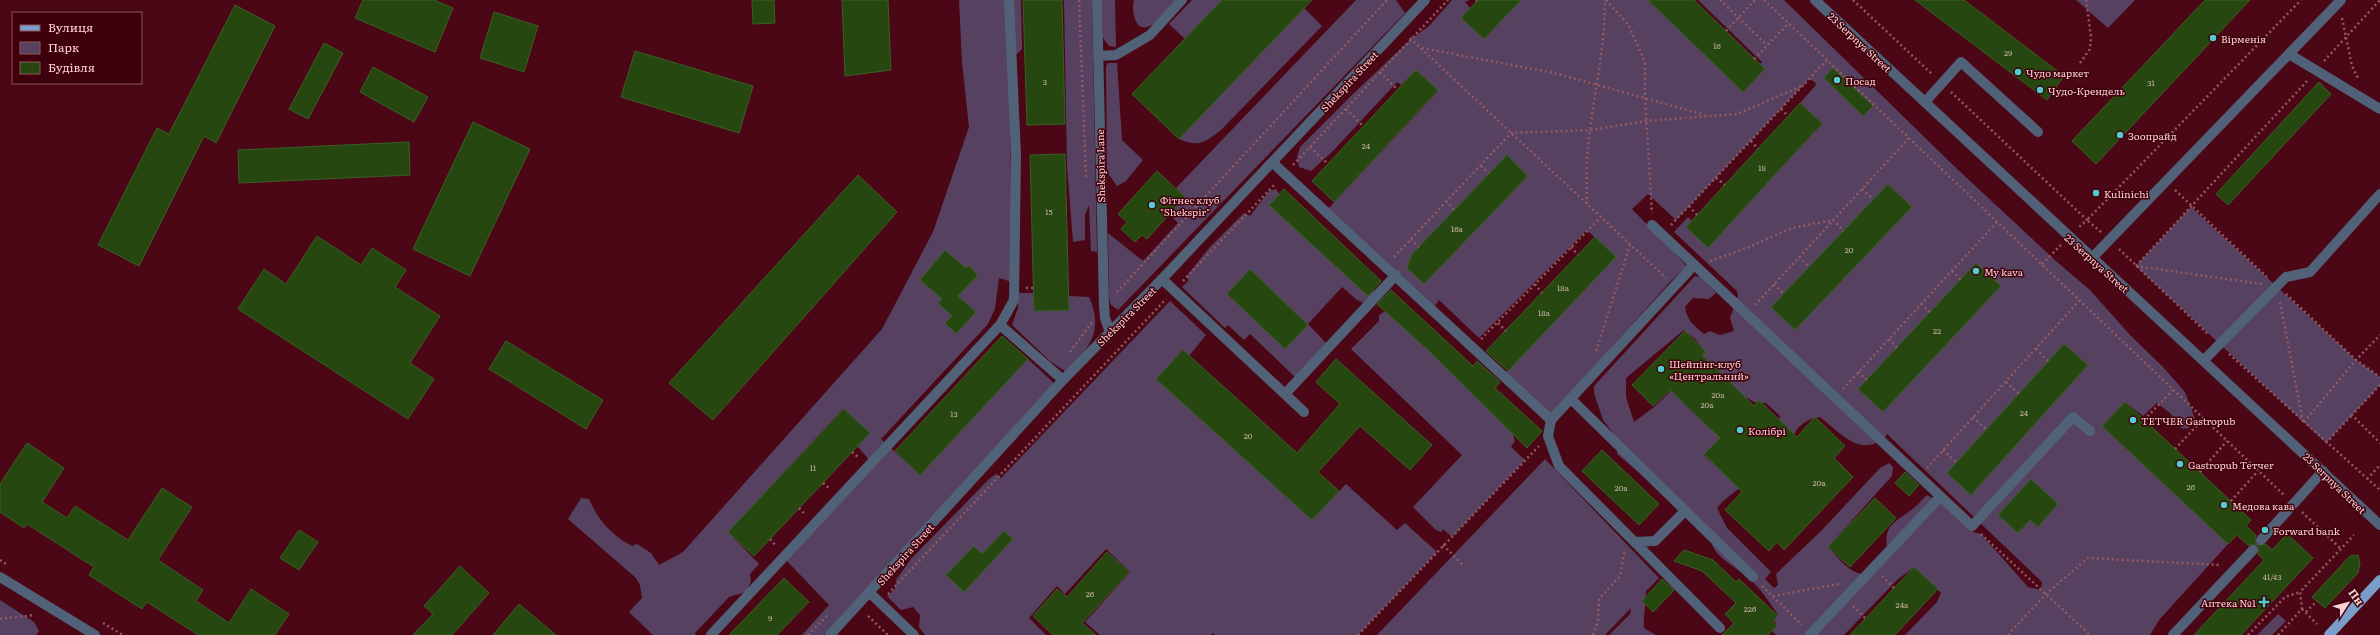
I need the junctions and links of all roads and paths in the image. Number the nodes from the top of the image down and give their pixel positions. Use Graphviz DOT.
graph roads {
  1 [pos="1009,0"];
  2 [pos="1079,0"];
  3 [pos="1098,0"];
  4 [pos="1182,0"];
  5 [pos="1387,0"];
  6 [pos="1425,0"];
  7 [pos="1448,0"];
  8 [pos="1606,0"];
  9 [pos="1720,0"];
  10 [pos="1755,0"];
  11 [pos="1764,0"];
  12 [pos="1815,0"];
  13 [pos="1853,0"];
  14 [pos="2086,0"];
  15 [pos="2301,0"];
  16 [pos="2380,0"];
  17 [pos="2339,2"];
  18 [pos="1738,18"];
  19 [pos="1788,23"];
  20 [pos="1399,28"];
  21 [pos="1726,31"];
  22 [pos="2346,36"];
  23 [pos="1411,39"];
  24 [pos="1767,45"];
  25 [pos="1421,48"];
  26 [pos="2290,54"];
  27 [pos="1098,56"];
  28 [pos="1754,59"];
  29 [pos="1827,60"];
  30 [pos="2080,63"];
  31 [pos="2315,71"];
  32 [pos="1380,72"];
  33 [pos="1942,83"];
  34 [pos="1598,85"];
  35 [pos="1804,85"];
  36 [pos="2361,85"];
  37 [pos="1397,89"];
  38 [pos="1645,98"];
  39 [pos="1925,102"];
  40 [pos="1346,109"];
  41 [pos="1781,109"];
  42 [pos="2380,109"];
  43 [pos="1707,116"];
  44 [pos="1788,116"];
  45 [pos="1646,121"];
  46 [pos="1363,126"];
  47 [pos="1591,130"];
  48 [pos="2038,132"];
  49 [pos="1511,133"];
  50 [pos="1909,138"];
  51 [pos="1751,141"];
  52 [pos="1310,147"];
  53 [pos="1758,149"];
  54 [pos="1273,162"];
  55 [pos="1328,164"];
  56 [pos="1481,165"];
  57 [pos="1285,173"];
  58 [pos="1489,173"];
  59 [pos="1716,178"];
  60 [pos="1086,180"];
  61 [pos="2166,181"];
  62 [pos="1725,185"];
  63 [pos="1862,189"];
  64 [pos="2380,194"];
  65 [pos="1873,200"];
  66 [pos="1446,201"];
  67 [pos="1587,204"];
  68 [pos="1689,206"];
  69 [pos="2192,207"];
  70 [pos="1454,210"];
  71 [pos="1697,215"];
  72 [pos="1600,217"];
  73 [pos="1833,220"];
  74 [pos="2087,220"];
  75 [pos="1997,222"];
  76 [pos="1652,225"];
  77 [pos="1844,231"];
  78 [pos="1662,234"];
  79 [pos="2069,237"];
  80 [pos="1411,239"];
  81 [pos="2110,240"];
  82 [pos="1630,245"];
  83 [pos="1419,247"];
  84 [pos="1571,247"];
  85 [pos="1578,255"];
  86 [pos="1799,257"];
  87 [pos="2092,258"];
  88 [pos="2042,264"];
  89 [pos="1694,265"];
  90 [pos="1385,266"];
  91 [pos="2136,266"];
  92 [pos="1809,267"];
  93 [pos="1952,271"];
  94 [pos="1396,275"];
  95 [pos="1162,279"];
  96 [pos="1961,280"];
  97 [pos="1535,284"];
  98 [pos="1774,284"];
  99 [pos="1674,286"];
  100 [pos="2277,286"];
  101 [pos="1174,290"];
  102 [pos="1542,292"];
  103 [pos="1115,294"];
  104 [pos="1784,294"];
  105 [pos="2080,301"];
  106 [pos="1922,304"];
  107 [pos="1930,312"];
  108 [pos="1092,314"];
  109 [pos="1746,314"];
  110 [pos="1092,322"];
  111 [pos="1498,322"];
  112 [pos="1000,325"];
  113 [pos="1506,331"];
  114 [pos="1110,332"];
  115 [pos="2380,335"];
  116 [pos="1889,339"];
  117 [pos="2219,344"];
  118 [pos="1474,347"];
  119 [pos="1897,348"];
  120 [pos="2036,349"];
  121 [pos="1595,356"];
  122 [pos="2204,360"];
  123 [pos="2048,361"];
  124 [pos="1858,372"];
  125 [pos="1063,380"];
  126 [pos="1867,380"];
  127 [pos="2006,382"];
  128 [pos="2380,385"];
  129 [pos="2173,390"];
  130 [pos="1285,394"];
  131 [pos="2019,394"];
  132 [pos="1834,398"];
  133 [pos="1571,399"];
  134 [pos="1304,412"];
  135 [pos="2352,415"];
  136 [pos="1973,417"];
  137 [pos="2203,419"];
  138 [pos="1551,420"];
  139 [pos="2144,420"];
  140 [pos="2303,422"];
  141 [pos="1986,430"];
  142 [pos="2090,431"];
  143 [pos="1548,436"];
  144 [pos="2227,442"];
  145 [pos="2326,443"];
  146 [pos="2380,443"];
  147 [pos="2175,449"];
  148 [pos="1943,450"];
  149 [pos="1957,463"];
  150 [pos="2380,465"];
  151 [pos="2323,470"];
  152 [pos="2258,471"];
  153 [pos="2200,472"];
  154 [pos="1918,477"];
  155 [pos="2367,479"];
  156 [pos="2380,490"];
  157 [pos="1940,497"];
  158 [pos="2231,501"];
  159 [pos="2293,504"];
  160 [pos="1685,511"];
  161 [pos="2380,525"];
  162 [pos="1972,526"];
  163 [pos="2354,535"];
  164 [pos="1631,538"];
  165 [pos="2261,540"];
  166 [pos="1443,545"];
  167 [pos="2341,549"];
  168 [pos="2253,550"];
  169 [pos="1464,566"];
  170 [pos="2238,566"];
  171 [pos="0,576"];
  172 [pos="1754,577"];
  173 [pos="2380,580"];
  174 [pos="1840,584"];
  175 [pos="2300,592"];
  176 [pos="870,593"];
  177 [pos="2046,594"];
  178 [pos="1773,596"];
  179 [pos="2316,601"];
  180 [pos="880,602"];
  181 [pos="2302,609"];
  182 [pos="2306,612"];
  183 [pos="37,615"];
  184 [pos="868,616"];
  185 [pos="0,619"];
  186 [pos="863,620"];
  187 [pos="2317,624"];
  188 [pos="1720,628"];
  189 [pos="1810,634"];
  190 [pos="95,635"];
  191 [pos="711,635"];
  192 [pos="830,635"];
  193 [pos="888,635"];
  194 [pos="914,635"];
  195 [pos="1358,635"];
  196 [pos="1593,635"];
  197 [pos="2008,635"];
  198 [pos="2090,635"];
  199 [pos="2173,635"];
  200 [pos="2248,635"];
  201 [pos="2278,635"];
  202 [pos="2329,635"];
  1 -- 112 [label="street"];
  2 -- 60 [label="path"];
  3 -- 27 [label="street, Shekspira Lane"];
  4 -- 27 [label="street"];
  5 -- 103 [label="path"];
  6 -- 20 [label="street, Shekspira Street"];
  7 -- 23 [label="path"];
  8 -- 34 [label="path"];
  8 -- 38 [label="path"];
  9 -- 18 [label="path"];
  10 -- 18 [label="path"];
  11 -- 19 [label="path"];
  12 -- 39 [label="street, 23 Serpnya Street"];
  13 -- 33 [label="path"];
  14 -- 30 [label="path"];
  15 -- 74 [label="path"];
  16 -- 22 [label="path"];
  17 -- 22 [label="path"];
  17 -- 26 [label="street"];
  18 -- 21 [label="path"];
  18 -- 24 [label="path"];
  19 -- 24 [label="path"];
  19 -- 29 [label="path"];
  20 -- 23 [label="path"];
  20 -- 54 [label="street, Shekspira Street"];
  22 -- 31 [label="path"];
  22 -- 36 [label="path"];
  23 -- 25 [label="path"];
  23 -- 32 [label="path"];
  24 -- 28 [label="path"];
  25 -- 34 [label="path"];
  25 -- 49 [label="path"];
  26 -- 31 [label="street"];
  26 -- 61 [label="street"];
  27 -- 114 [label="street, Shekspira Lane"];
  29 -- 35 [label="path"];
  29 -- 50 [label="path"];
  31 -- 42 [label="street"];
  31 -- 69 [label="path"];
  32 -- 37 [label="path"];
  32 -- 40 [label="path"];
  33 -- 39 [label="street"];
  33 -- 48 [label="street"];
  33 -- 74 [label="path"];
  34 -- 38 [label="path"];
  34 -- 47 [label="path"];
  35 -- 41 [label="path"];
  35 -- 43 [label="path"];
  38 -- 43 [label="path"];
  38 -- 45 [label="path"];
  39 -- 79 [label="street, 23 Serpnya Street"];
  40 -- 46 [label="path"];
  40 -- 52 [label="path"];
  41 -- 44 [label="path"];
  41 -- 51 [label="path"];
  43 -- 45 [label="path"];
  45 -- 47 [label="path"];
  45 -- 76 [label="path"];
  47 -- 49 [label="path"];
  47 -- 67 [label="path"];
  49 -- 56 [label="path"];
  49 -- 67 [label="path"];
  50 -- 63 [label="path"];
  50 -- 75 [label="path"];
  51 -- 53 [label="path"];
  51 -- 59 [label="path"];
  52 -- 55 [label="path"];
  52 -- 57 [label="path"];
  54 -- 57 [label="street"];
  54 -- 95 [label="street, Shekspira Street"];
  56 -- 58 [label="path"];
  56 -- 66 [label="path"];
  57 -- 90 [label="street"];
  57 -- 101 [label="path"];
  59 -- 62 [label="path"];
  59 -- 68 [label="path"];
  61 -- 69 [label="path"];
  61 -- 81 [label="street"];
  63 -- 65 [label="path"];
  63 -- 73 [label="path"];
  64 -- 100 [label="street"];
  66 -- 70 [label="path"];
  66 -- 80 [label="path"];
  67 -- 72 [label="path"];
  68 -- 71 [label="path"];
  68 -- 78 [label="path"];
  69 -- 91 [label="path"];
  69 -- 100 [label="path"];
  72 -- 82 [label="path"];
  72 -- 84 [label="path"];
  73 -- 77 [label="path"];
  73 -- 86 [label="path"];
  73 -- 89 [label="path"];
  74 -- 79 [label="path"];
  74 -- 81 [label="path"];
  75 -- 88 [label="path"];
  75 -- 93 [label="path"];
  76 -- 78 [label="street"];
  78 -- 89 [label="street"];
  79 -- 87 [label="street, 23 Serpnya Street"];
  79 -- 88 [label="path"];
  80 -- 83 [label="path"];
  80 -- 90 [label="path"];
  81 -- 87 [label="street"];
  81 -- 91 [label="path"];
  82 -- 99 [label="path"];
  82 -- 121 [label="path"];
  84 -- 85 [label="path"];
  84 -- 97 [label="path"];
  86 -- 92 [label="path"];
  86 -- 98 [label="path"];
  87 -- 122 [label="street, 23 Serpnya Street"];
  88 -- 105 [label="path"];
  89 -- 99 [label="street"];
  89 -- 109 [label="street"];
  90 -- 94 [label="street"];
  91 -- 117 [label="path"];
  93 -- 96 [label="path"];
  93 -- 106 [label="path"];
  94 -- 118 [label="street"];
  94 -- 130 [label="street"];
  95 -- 101 [label="street"];
  95 -- 114 [label="street, Shekspira Street"];
  97 -- 102 [label="path"];
  97 -- 111 [label="path"];
  98 -- 104 [label="path"];
  98 -- 109 [label="path"];
  99 -- 133 [label="street"];
  100 -- 117 [label="street"];
  100 -- 140 [label="path"];
  101 -- 130 [label="street"];
  101 -- 180 [label="path"];
  105 -- 120 [label="path"];
  105 -- 129 [label="path"];
  106 -- 107 [label="path"];
  106 -- 116 [label="path"];
  108 -- 110 [label="path"];
  109 -- 132 [label="street"];
  111 -- 113 [label="path"];
  111 -- 118 [label="path"];
  112 -- 125 [label="street"];
  112 -- 191 [label="street"];
  114 -- 125 [label="street, Shekspira Street"];
  115 -- 140 [label="path"];
  116 -- 119 [label="path"];
  116 -- 124 [label="path"];
  117 -- 122 [label="street"];
  117 -- 140 [label="path"];
  118 -- 138 [label="street"];
  120 -- 123 [label="path"];
  120 -- 127 [label="path"];
  122 -- 151 [label="street, 23 Serpnya Street"];
  124 -- 126 [label="path"];
  124 -- 132 [label="path"];
  125 -- 176 [label="street, Shekspira Street"];
  127 -- 131 [label="path"];
  127 -- 136 [label="path"];
  128 -- 135 [label="path"];
  129 -- 137 [label="path"];
  129 -- 139 [label="path"];
  130 -- 134 [label="street"];
  132 -- 154 [label="street"];
  133 -- 138 [label="street"];
  133 -- 160 [label="street"];
  135 -- 145 [label="path"];
  135 -- 146 [label="path"];
  136 -- 141 [label="path"];
  136 -- 148 [label="path"];
  137 -- 144 [label="path"];
  137 -- 147 [label="path"];
  138 -- 143 [label="street"];
  140 -- 145 [label="path"];
  142 -- 162 [label="street"];
  143 -- 164 [label="street"];
  143 -- 166 [label="path"];
  144 -- 152 [label="path"];
  144 -- 153 [label="path"];
  145 -- 155 [label="path"];
  148 -- 149 [label="path"];
  148 -- 154 [label="path"];
  150 -- 155 [label="path"];
  151 -- 159 [label="street"];
  151 -- 161 [label="street, 23 Serpnya Street"];
  152 -- 158 [label="path"];
  152 -- 159 [label="path"];
  154 -- 157 [label="street"];
  155 -- 156 [label="path"];
  157 -- 162 [label="street"];
  157 -- 189 [label="street"];
  159 -- 165 [label="street"];
  159 -- 167 [label="path"];
  160 -- 164 [label="street"];
  160 -- 172 [label="street"];
  162 -- 177 [label="path"];
  163 -- 167 [label="path"];
  164 -- 188 [label="street"];
  164 -- 196 [label="path"];
  166 -- 169 [label="path"];
  166 -- 195 [label="path"];
  167 -- 175 [label="path"];
  168 -- 170 [label="street"];
  170 -- 177 [label="path"];
  170 -- 199 [label="street"];
  171 -- 190 [label="street"];
  172 -- 178 [label="path"];
  173 -- 202 [label="main road"];
  174 -- 178 [label="path"];
  175 -- 181 [label="path"];
  175 -- 200 [label="path"];
  176 -- 180 [label="street"];
  176 -- 192 [label="street, Shekspira Street"];
  177 -- 197 [label="path"];
  177 -- 198 [label="path"];
  178 -- 189 [label="path"];
  179 -- 182 [label="path"];
  180 -- 184 [label="path"];
  180 -- 194 [label="street"];
  181 -- 182 [label="path"];
  181 -- 201 [label="path"];
  182 -- 187 [label="path"];
  183 -- 185 [label="path"];
  184 -- 186 [label="path"];
  184 -- 193 [label="path"];
}
